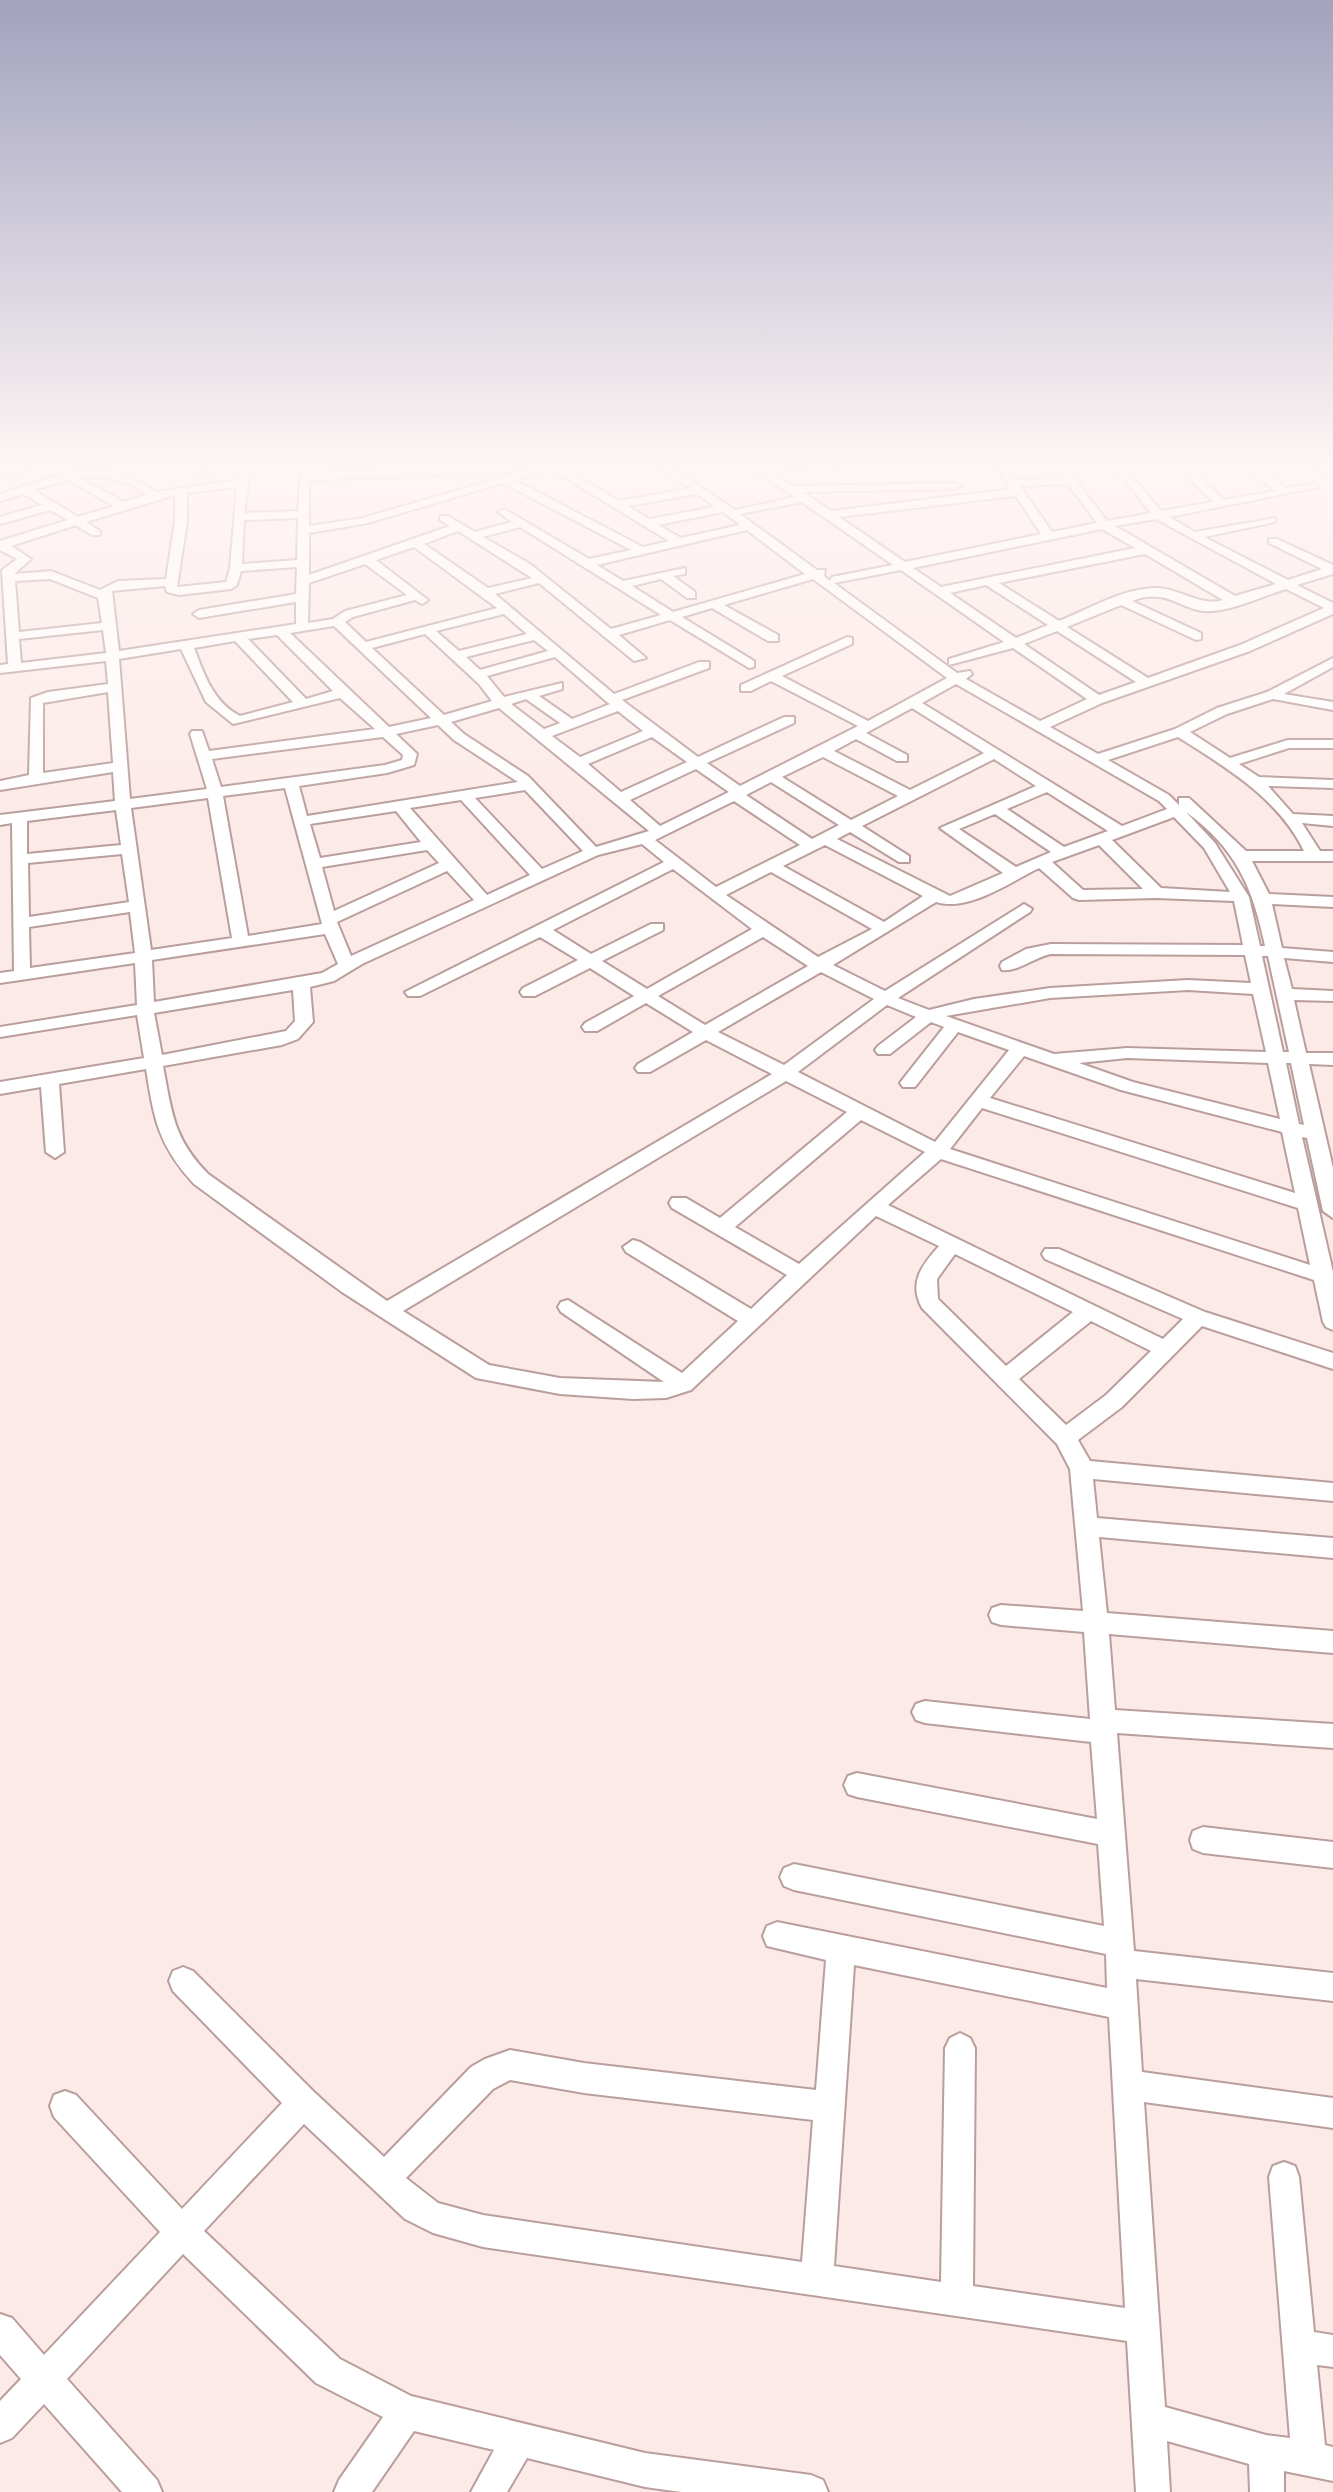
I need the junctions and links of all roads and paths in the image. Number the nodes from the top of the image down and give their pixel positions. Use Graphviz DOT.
graph roads {
  1 [pos="64,580"];
  2 [pos="234,580"];
  3 [pos="396,580"];
  4 [pos="469,580"];
  5 [pos="536,580"];
  6 [pos="543,580"];
  7 [pos="614,580"];
  8 [pos="641,580"];
  9 [pos="670,580"];
  10 [pos="809,580"];
  11 [pos="831,580"];
  12 [pos="831,580"];
  13 [pos="923,580"];
  14 [pos="985,580"];
  15 [pos="986,580"];
  16 [pos="1198,580"];
  17 [pos="1279,580"];
  18 [pos="1298,580"];
  19 [pos="6,581"];
  20 [pos="302,581"];
  21 [pos="172,582"];
  22 [pos="1286,584"];
  23 [pos="621,585"];
  24 [pos="940,591"];
  25 [pos="486,592"];
  26 [pos="691,595"];
  27 [pos="104,596"];
  28 [pos="302,597"];
  29 [pos="1120,600"];
  30 [pos="1234,601"];
  31 [pos="715,605"];
  32 [pos="1333,608"];
  33 [pos="508,609"];
  34 [pos="199,614"];
  35 [pos="672,617"];
  36 [pos="337,622"];
  37 [pos="109,626"];
  38 [pos="302,626"];
  39 [pos="1056,627"];
  40 [pos="426,629"];
  41 [pos="280,630"];
  42 [pos="609,634"];
  43 [pos="537,635"];
  44 [pos="14,636"];
  45 [pos="1196,636"];
  46 [pos="238,637"];
  47 [pos="773,638"];
  48 [pos="847,641"];
  49 [pos="1015,643"];
  50 [pos="186,645"];
  51 [pos="365,646"];
  52 [pos="557,653"];
  53 [pos="112,656"];
  54 [pos="456,656"];
  55 [pos="639,658"];
  56 [pos="1333,662"];
  57 [pos="749,664"];
  58 [pos="704,665"];
  59 [pos="7,668"];
  60 [pos="959,671"];
  61 [pos="476,675"];
  62 [pos="771,676"];
  63 [pos="1145,682"];
  64 [pos="557,686"];
  65 [pos="112,687"];
  66 [pos="746,688"];
  67 [pos="343,693"];
  68 [pos="527,694"];
  69 [pos="1272,695"];
  70 [pos="1097,700"];
  71 [pos="500,702"];
  72 [pos="616,702"];
  73 [pos="913,703"];
  74 [pos="304,705"];
  75 [pos="1333,706"];
  76 [pos="442,720"];
  77 [pos="789,720"];
  78 [pos="571,724"];
  79 [pos="1046,724"];
  80 [pos="862,730"];
  81 [pos="385,732"];
  82 [pos="653,732"];
  83 [pos="1180,732"];
  84 [pos="197,734"];
  85 [pos="542,735"];
  86 [pos="1333,744"];
  87 [pos="823,751"];
  88 [pos="995,753"];
  89 [pos="205,756"];
  90 [pos="1104,757"];
  91 [pos="902,758"];
  92 [pos="697,762"];
  93 [pos="1231,762"];
  94 [pos="578,763"];
  95 [pos="122,766"];
  96 [pos="772,777"];
  97 [pos="36,778"];
  98 [pos="1256,781"];
  99 [pos="291,783"];
  100 [pos="1333,784"];
  101 [pos="529,785"];
  102 [pos="1049,786"];
  103 [pos="1,789"];
  104 [pos="215,793"];
  105 [pos="738,794"];
  106 [pos="464,795"];
  107 [pos="910,796"];
  108 [pos="619,799"];
  109 [pos="123,805"];
  110 [pos="399,805"];
  111 [pos="995,807"];
  112 [pos="1185,808"];
  113 [pos="1288,818"];
  114 [pos="19,819"];
  115 [pos="0,820"];
  116 [pos="302,821"];
  117 [pos="1333,821"];
  118 [pos="851,826"];
  119 [pos="1119,831"];
  120 [pos="653,836"];
  121 [pos="1100,838"];
  122 [pos="818,843"];
  123 [pos="431,845"];
  124 [pos="129,849"];
  125 [pos="593,852"];
  126 [pos="1062,853"];
  127 [pos="1314,855"];
  128 [pos="1242,856"];
  129 [pos="1333,856"];
  130 [pos="20,859"];
  131 [pos="904,859"];
  132 [pos="1041,861"];
  133 [pos="675,862"];
  134 [pos="314,864"];
  135 [pos="450,864"];
  136 [pos="771,866"];
  137 [pos="1015,874"];
  138 [pos="539,875"];
  139 [pos="1156,893"];
  140 [pos="715,894"];
  141 [pos="934,896"];
  142 [pos="1241,897"];
  143 [pos="1263,899"];
  144 [pos="484,901"];
  145 [pos="1333,902"];
  146 [pos="137,906"];
  147 [pos="1024,909"];
  148 [pos="21,923"];
  149 [pos="330,924"];
  150 [pos="657,927"];
  151 [pos="884,929"];
  152 [pos="541,930"];
  153 [pos="763,930"];
  154 [pos="241,942"];
  155 [pos="1253,950"];
  156 [pos="1274,951"];
  157 [pos="143,957"];
  158 [pos="1333,957"];
  159 [pos="590,961"];
  160 [pos="819,965"];
  161 [pos="347,966"];
  162 [pos="1008,966"];
  163 [pos="22,975"];
  164 [pos="0,978"];
  165 [pos="301,984"];
  166 [pos="1262,989"];
  167 [pos="414,992"];
  168 [pos="529,992"];
  169 [pos="1284,994"];
  170 [pos="645,995"];
  171 [pos="1333,996"];
  172 [pos="886,998"];
  173 [pos="146,1009"];
  174 [pos="929,1015"];
  175 [pos="954,1026"];
  176 [pos="591,1027"];
  177 [pos="0,1032"];
  178 [pos="704,1032"];
  179 [pos="1020,1049"];
  180 [pos="884,1050"];
  181 [pos="1277,1055"];
  182 [pos="1298,1057"];
  183 [pos="1050,1059"];
  184 [pos="1333,1059"];
  185 [pos="154,1063"];
  186 [pos="644,1068"];
  187 [pos="784,1074"];
  188 [pos="50,1080"];
  189 [pos="909,1083"];
  190 [pos="0,1088"];
  191 [pos="977,1100"];
  192 [pos="859,1112"];
  193 [pos="1295,1136"];
  194 [pos="1322,1145"];
  195 [pos="938,1151"];
  196 [pos="55,1152"];
  197 [pos="679,1203"];
  198 [pos="1309,1204"];
  199 [pos="875,1207"];
  200 [pos="1333,1211"];
  201 [pos="721,1228"];
  202 [pos="952,1244"];
  203 [pos="633,1247"];
  204 [pos="1052,1254"];
  205 [pos="801,1274"];
  206 [pos="1329,1278"];
  207 [pos="568,1307"];
  208 [pos="387,1311"];
  209 [pos="1089,1311"];
  210 [pos="1198,1317"];
  211 [pos="752,1320"];
  212 [pos="1333,1322"];
  213 [pos="1166,1349"];
  214 [pos="1333,1361"];
  215 [pos="1004,1380"];
  216 [pos="683,1384"];
  217 [pos="1065,1438"];
  218 [pos="1081,1469"];
  219 [pos="1333,1492"];
  220 [pos="1087,1526"];
  221 [pos="1333,1548"];
  222 [pos="1001,1615"];
  223 [pos="1096,1624"];
  224 [pos="1333,1642"];
  225 [pos="925,1712"];
  226 [pos="1103,1726"];
  227 [pos="1333,1736"];
  228 [pos="857,1785"];
  229 [pos="1111,1834"];
  230 [pos="1203,1840"];
  231 [pos="1333,1855"];
  232 [pos="794,1877"];
  233 [pos="777,1936"];
  234 [pos="841,1949"];
  235 [pos="1119,1953"];
  236 [pos="183,1981"];
  237 [pos="1333,1987"];
  238 [pos="1122,2005"];
  239 [pos="960,2048"];
  240 [pos="1127,2085"];
  241 [pos="303,2103"];
  242 [pos="65,2106"];
  243 [pos="829,2107"];
  244 [pos="1333,2113"];
  245 [pos="1284,2177"];
  246 [pos="384,2179"];
  247 [pos="182,2232"];
  248 [pos="817,2280"];
  249 [pos="957,2300"];
  250 [pos="1141,2327"];
  251 [pos="0,2330"];
  252 [pos="1299,2346"];
  253 [pos="1333,2351"];
  254 [pos="44,2379"];
  255 [pos="407,2412"];
  256 [pos="1147,2419"];
  257 [pos="0,2426"];
  258 [pos="520,2438"];
  259 [pos="1266,2452"];
  260 [pos="1321,2461"];
  261 [pos="145,2492"];
  262 [pos="351,2492"];
  263 [pos="488,2492"];
  264 [pos="803,2492"];
  265 [pos="811,2492"];
  266 [pos="1153,2492"];
  267 [pos="1267,2492"];
  1 -- 27 [label="street"];
  2 -- 21 [label="street"];
  3 -- 36 [label="street"];
  4 -- 25 [label="street"];
  5 -- 25 [label="street"];
  6 -- 42 [label="street"];
  7 -- 23 [label="street"];
  8 -- 23 [label="street"];
  9 -- 26 [label="street"];
  10 -- 31 [label="street"];
  11 -- 60 [label="street"];
  12 -- 60 [label="street"];
  13 -- 24 [label="street"];
  14 -- 24 [label="street"];
  15 -- 39 [label="street"];
  16 -- 30 [label="street"];
  17 -- 22 [label="street"];
  18 -- 22 [label="street"];
  19 -- 44 [label="street"];
  20 -- 28 [label="street"];
  21 -- 27 [label="street"];
  22 -- 30 [label="street"];
  22 -- 32 [label="street"];
  23 -- 35 [label="street"];
  24 -- 49 [label="street"];
  25 -- 33 [label="street"];
  27 -- 37 [label="street"];
  28 -- 34 [label="street"];
  28 -- 38 [label="street"];
  29 -- 30 [label="street"];
  29 -- 39 [label="street"];
  29 -- 45 [label="street"];
  31 -- 35 [label="street"];
  31 -- 47 [label="street"];
  32 -- 63 [label="street"];
  33 -- 40 [label="street"];
  33 -- 43 [label="street"];
  35 -- 42 [label="street"];
  35 -- 57 [label="street"];
  36 -- 38 [label="street"];
  36 -- 51 [label="street"];
  37 -- 44 [label="street"];
  37 -- 53 [label="street"];
  38 -- 41 [label="street"];
  39 -- 49 [label="street"];
  39 -- 63 [label="street"];
  40 -- 51 [label="street"];
  40 -- 54 [label="street"];
  41 -- 46 [label="street"];
  41 -- 67 [label="street"];
  42 -- 55 [label="street"];
  43 -- 52 [label="street"];
  43 -- 54 [label="street"];
  44 -- 59 [label="street"];
  46 -- 50 [label="street"];
  46 -- 74 [label="street"];
  48 -- 62 [label="street"];
  49 -- 60 [label="street"];
  49 -- 70 [label="street"];
  50 -- 53 [label="street"];
  50 -- 74 [label="street"];
  51 -- 76 [label="street"];
  52 -- 61 [label="street"];
  52 -- 72 [label="street"];
  53 -- 59 [label="street"];
  53 -- 65 [label="street"];
  54 -- 61 [label="street"];
  56 -- 69 [label="street"];
  58 -- 72 [label="street"];
  60 -- 73 [label="street"];
  60 -- 79 [label="street"];
  61 -- 71 [label="street"];
  62 -- 66 [label="street"];
  62 -- 80 [label="street"];
  63 -- 70 [label="street"];
  64 -- 68 [label="street"];
  65 -- 95 [label="street"];
  65 -- 97 [label="street"];
  67 -- 74 [label="street"];
  67 -- 81 [label="street"];
  68 -- 71 [label="street"];
  68 -- 78 [label="street"];
  69 -- 75 [label="street"];
  69 -- 83 [label="street"];
  70 -- 79 [label="street"];
  71 -- 76 [label="street"];
  71 -- 85 [label="street"];
  72 -- 78 [label="street"];
  72 -- 82 [label="street"];
  73 -- 80 [label="street"];
  73 -- 88 [label="street"];
  76 -- 81 [label="street"];
  76 -- 101 [label="street"];
  77 -- 92 [label="street"];
  78 -- 85 [label="street"];
  79 -- 90 [label="street"];
  80 -- 87 [label="street"];
  80 -- 91 [label="street"];
  81 -- 89 [label="street"];
  81 -- 99 [label="street"];
  82 -- 92 [label="street"];
  82 -- 94 [label="street"];
  83 -- 90 [label="street"];
  83 -- 93 [label="street"];
  84 -- 89 [label="street"];
  85 -- 94 [label="street"];
  86 -- 93 [label="street"];
  87 -- 96 [label="street"];
  87 -- 107 [label="street"];
  88 -- 102 [label="street"];
  88 -- 107 [label="street"];
  89 -- 104 [label="street"];
  90 -- 112 [label="street"];
  92 -- 105 [label="street"];
  92 -- 108 [label="street"];
  93 -- 98 [label="street"];
  94 -- 108 [label="street"];
  95 -- 97 [label="street"];
  95 -- 109 [label="street"];
  96 -- 105 [label="street"];
  96 -- 118 [label="street"];
  97 -- 103 [label="street"];
  98 -- 100 [label="street"];
  98 -- 113 [label="street"];
  99 -- 104 [label="street"];
  99 -- 116 [label="street"];
  101 -- 106 [label="street"];
  101 -- 125 [label="street"];
  102 -- 111 [label="street"];
  102 -- 119 [label="street"];
  104 -- 109 [label="street"];
  104 -- 154 [label="street"];
  105 -- 120 [label="street"];
  105 -- 122 [label="street"];
  106 -- 110 [label="street"];
  106 -- 138 [label="street"];
  107 -- 118 [label="street"];
  108 -- 120 [label="street"];
  109 -- 114 [label="street"];
  109 -- 124 [label="street"];
  110 -- 116 [label="street"];
  110 -- 123 [label="street"];
  111 -- 126 [label="street"];
  111 -- 137 [label="street"];
  112 -- 119 [label="street"];
  112 -- 128 [label="street"];
  112 -- 142 [label="street"];
  113 -- 117 [label="street"];
  113 -- 127 [label="street"];
  114 -- 115 [label="street"];
  114 -- 130 [label="street"];
  116 -- 134 [label="street"];
  118 -- 122 [label="street"];
  118 -- 131 [label="street"];
  119 -- 121 [label="street"];
  120 -- 125 [label="street"];
  120 -- 133 [label="street"];
  121 -- 126 [label="street"];
  121 -- 139 [label="street"];
  122 -- 136 [label="street"];
  122 -- 141 [label="street"];
  123 -- 134 [label="street"];
  123 -- 135 [label="street"];
  124 -- 130 [label="street"];
  124 -- 146 [label="street"];
  125 -- 138 [label="street"];
  126 -- 132 [label="street"];
  127 -- 128 [label="street"];
  127 -- 129 [label="street"];
  128 -- 143 [label="street"];
  130 -- 148 [label="street"];
  132 -- 137 [label="street"];
  132 -- 139 [label="street"];
  133 -- 140 [label="street"];
  133 -- 152 [label="street"];
  134 -- 149 [label="street"];
  135 -- 144 [label="street"];
  135 -- 149 [label="street"];
  136 -- 140 [label="street"];
  136 -- 151 [label="street"];
  137 -- 141 [label="street"];
  138 -- 144 [label="street"];
  139 -- 142 [label="street"];
  140 -- 153 [label="street"];
  141 -- 151 [label="street"];
  142 -- 155 [label="street"];
  143 -- 145 [label="street"];
  143 -- 156 [label="street"];
  144 -- 161 [label="street"];
  146 -- 148 [label="street"];
  146 -- 157 [label="street"];
  147 -- 172 [label="street"];
  148 -- 163 [label="street"];
  149 -- 154 [label="street"];
  149 -- 161 [label="street"];
  150 -- 159 [label="street"];
  151 -- 160 [label="street"];
  152 -- 159 [label="street"];
  152 -- 167 [label="street"];
  153 -- 160 [label="street"];
  153 -- 170 [label="street"];
  154 -- 157 [label="street"];
  155 -- 156 [label="street"];
  155 -- 162 [label="street"];
  155 -- 166 [label="street"];
  156 -- 158 [label="street"];
  156 -- 169 [label="street"];
  157 -- 163 [label="street"];
  157 -- 173 [label="street"];
  159 -- 168 [label="street"];
  159 -- 170 [label="street"];
  160 -- 172 [label="street"];
  160 -- 178 [label="street"];
  161 -- 165 [label="street"];
  163 -- 164 [label="street"];
  165 -- 173 [label="street"];
  165 -- 185 [label="street"];
  166 -- 174 [label="street"];
  166 -- 181 [label="street"];
  169 -- 171 [label="street"];
  169 -- 182 [label="street"];
  170 -- 176 [label="street"];
  170 -- 178 [label="street"];
  172 -- 174 [label="street"];
  172 -- 187 [label="street"];
  173 -- 177 [label="street"];
  173 -- 185 [label="street"];
  174 -- 175 [label="street"];
  174 -- 180 [label="street"];
  175 -- 179 [label="street"];
  175 -- 189 [label="street"];
  178 -- 186 [label="street"];
  178 -- 187 [label="street"];
  179 -- 183 [label="street"];
  179 -- 191 [label="street"];
  181 -- 182 [label="street"];
  181 -- 183 [label="street"];
  181 -- 193 [label="street"];
  182 -- 184 [label="street"];
  182 -- 194 [label="street"];
  183 -- 193 [label="street"];
  185 -- 188 [label="street"];
  185 -- 208 [label="street"];
  187 -- 192 [label="street"];
  187 -- 208 [label="street"];
  188 -- 190 [label="street"];
  188 -- 196 [label="street"];
  191 -- 195 [label="street"];
  191 -- 198 [label="street"];
  192 -- 195 [label="street"];
  192 -- 201 [label="street"];
  193 -- 194 [label="street"];
  193 -- 198 [label="street"];
  194 -- 200 [label="street"];
  195 -- 199 [label="street"];
  195 -- 206 [label="street"];
  197 -- 201 [label="street"];
  198 -- 206 [label="street"];
  199 -- 202 [label="street"];
  199 -- 205 [label="street"];
  201 -- 205 [label="street"];
  202 -- 209 [label="street"];
  202 -- 215 [label="street"];
  203 -- 211 [label="street"];
  204 -- 210 [label="street"];
  205 -- 211 [label="street"];
  206 -- 212 [label="street"];
  207 -- 216 [label="street"];
  208 -- 216 [label="street"];
  209 -- 213 [label="street"];
  209 -- 215 [label="street"];
  210 -- 213 [label="street"];
  210 -- 214 [label="street"];
  211 -- 216 [label="street"];
  213 -- 217 [label="street"];
  215 -- 217 [label="street"];
  217 -- 218 [label="street"];
  218 -- 219 [label="street"];
  218 -- 220 [label="street"];
  220 -- 221 [label="street"];
  220 -- 223 [label="street"];
  222 -- 223 [label="street"];
  223 -- 224 [label="street"];
  223 -- 226 [label="street"];
  225 -- 226 [label="street"];
  226 -- 227 [label="street"];
  226 -- 229 [label="street"];
  228 -- 229 [label="street"];
  229 -- 235 [label="street"];
  230 -- 231 [label="street"];
  232 -- 235 [label="street"];
  233 -- 234 [label="street"];
  234 -- 238 [label="street"];
  234 -- 243 [label="street"];
  235 -- 237 [label="street"];
  235 -- 238 [label="street"];
  236 -- 241 [label="street"];
  238 -- 240 [label="street"];
  239 -- 249 [label="street"];
  240 -- 244 [label="street"];
  240 -- 250 [label="street"];
  241 -- 246 [label="street"];
  241 -- 247 [label="street"];
  242 -- 247 [label="street"];
  243 -- 246 [label="street"];
  243 -- 248 [label="street"];
  245 -- 252 [label="street"];
  246 -- 248 [label="street"];
  247 -- 254 [label="street"];
  247 -- 255 [label="street"];
  248 -- 249 [label="street"];
  249 -- 250 [label="street"];
  250 -- 256 [label="street"];
  251 -- 254 [label="street"];
  252 -- 253 [label="street"];
  252 -- 260 [label="street"];
  254 -- 257 [label="street"];
  254 -- 261 [label="street"];
  255 -- 258 [label="street"];
  255 -- 262 [label="street"];
  256 -- 259 [label="street"];
  256 -- 266 [label="street"];
  258 -- 263 [label="street"];
  258 -- 264 [label="street"];
  259 -- 260 [label="street"];
  259 -- 267 [label="street"];
  264 -- 265 [label="street"];
}
